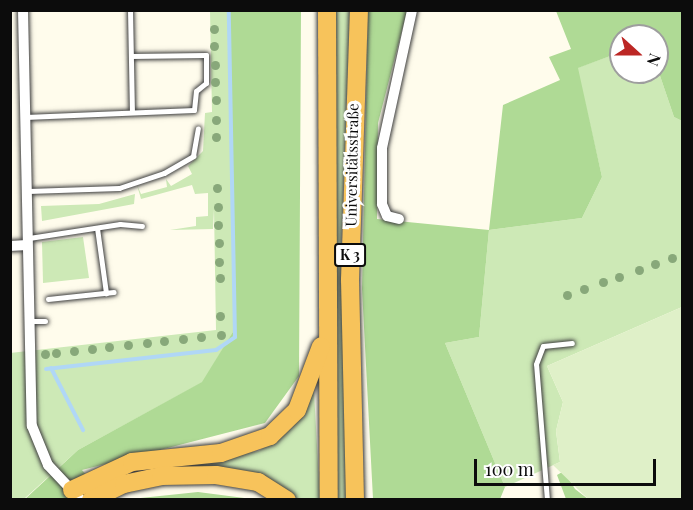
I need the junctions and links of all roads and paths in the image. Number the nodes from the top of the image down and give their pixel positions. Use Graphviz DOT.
graph roads {
  1 [pos="23,10"];
  2 [pos="130,10"];
  3 [pos="327,10"];
  4 [pos="359,10"];
  5 [pos="412,10"];
  6 [pos="131,57"];
  7 [pos="132,111"];
  8 [pos="25,117"];
  9 [pos="198,128"];
  10 [pos="26,191"];
  11 [pos="399,219"];
  12 [pos="142,226"];
  13 [pos="97,228"];
  14 [pos="27,242"];
  15 [pos="10,246"];
  16 [pos="114,292"];
  17 [pos="106,293"];
  18 [pos="48,299"];
  19 [pos="29,321"];
  20 [pos="45,321"];
  21 [pos="325,330"];
  22 [pos="572,343"];
  23 [pos="77,495"];
  24 [pos="91,500"];
  25 [pos="287,500"];
  26 [pos="330,500"];
  27 [pos="356,500"];
  28 [pos="547,500"];
  1 -- 8 [label="street"];
  2 -- 6 [label="lane"];
  3 -- 21 [label="highway, Universitätsstraße / K 3"];
  4 -- 27 [label="highway, Universitätsstraße / K 3"];
  5 -- 11 [label="street"];
  6 -- 7 [label="lane"];
  6 -- 7 [label="lane"];
  7 -- 8 [label="lane"];
  8 -- 10 [label="street"];
  9 -- 10 [label="lane"];
  10 -- 14 [label="street"];
  12 -- 13 [label="lane"];
  13 -- 14 [label="lane"];
  13 -- 17 [label="lane"];
  14 -- 15 [label="street"];
  14 -- 19 [label="street"];
  16 -- 17 [label="lane"];
  17 -- 18 [label="lane"];
  19 -- 20 [label="lane"];
  19 -- 23 [label="street"];
  21 -- 23 [label="highway"];
  21 -- 26 [label="highway, Universitätsstraße / K 3"];
  22 -- 28 [label="lane"];
  24 -- 25 [label="highway"];
}
